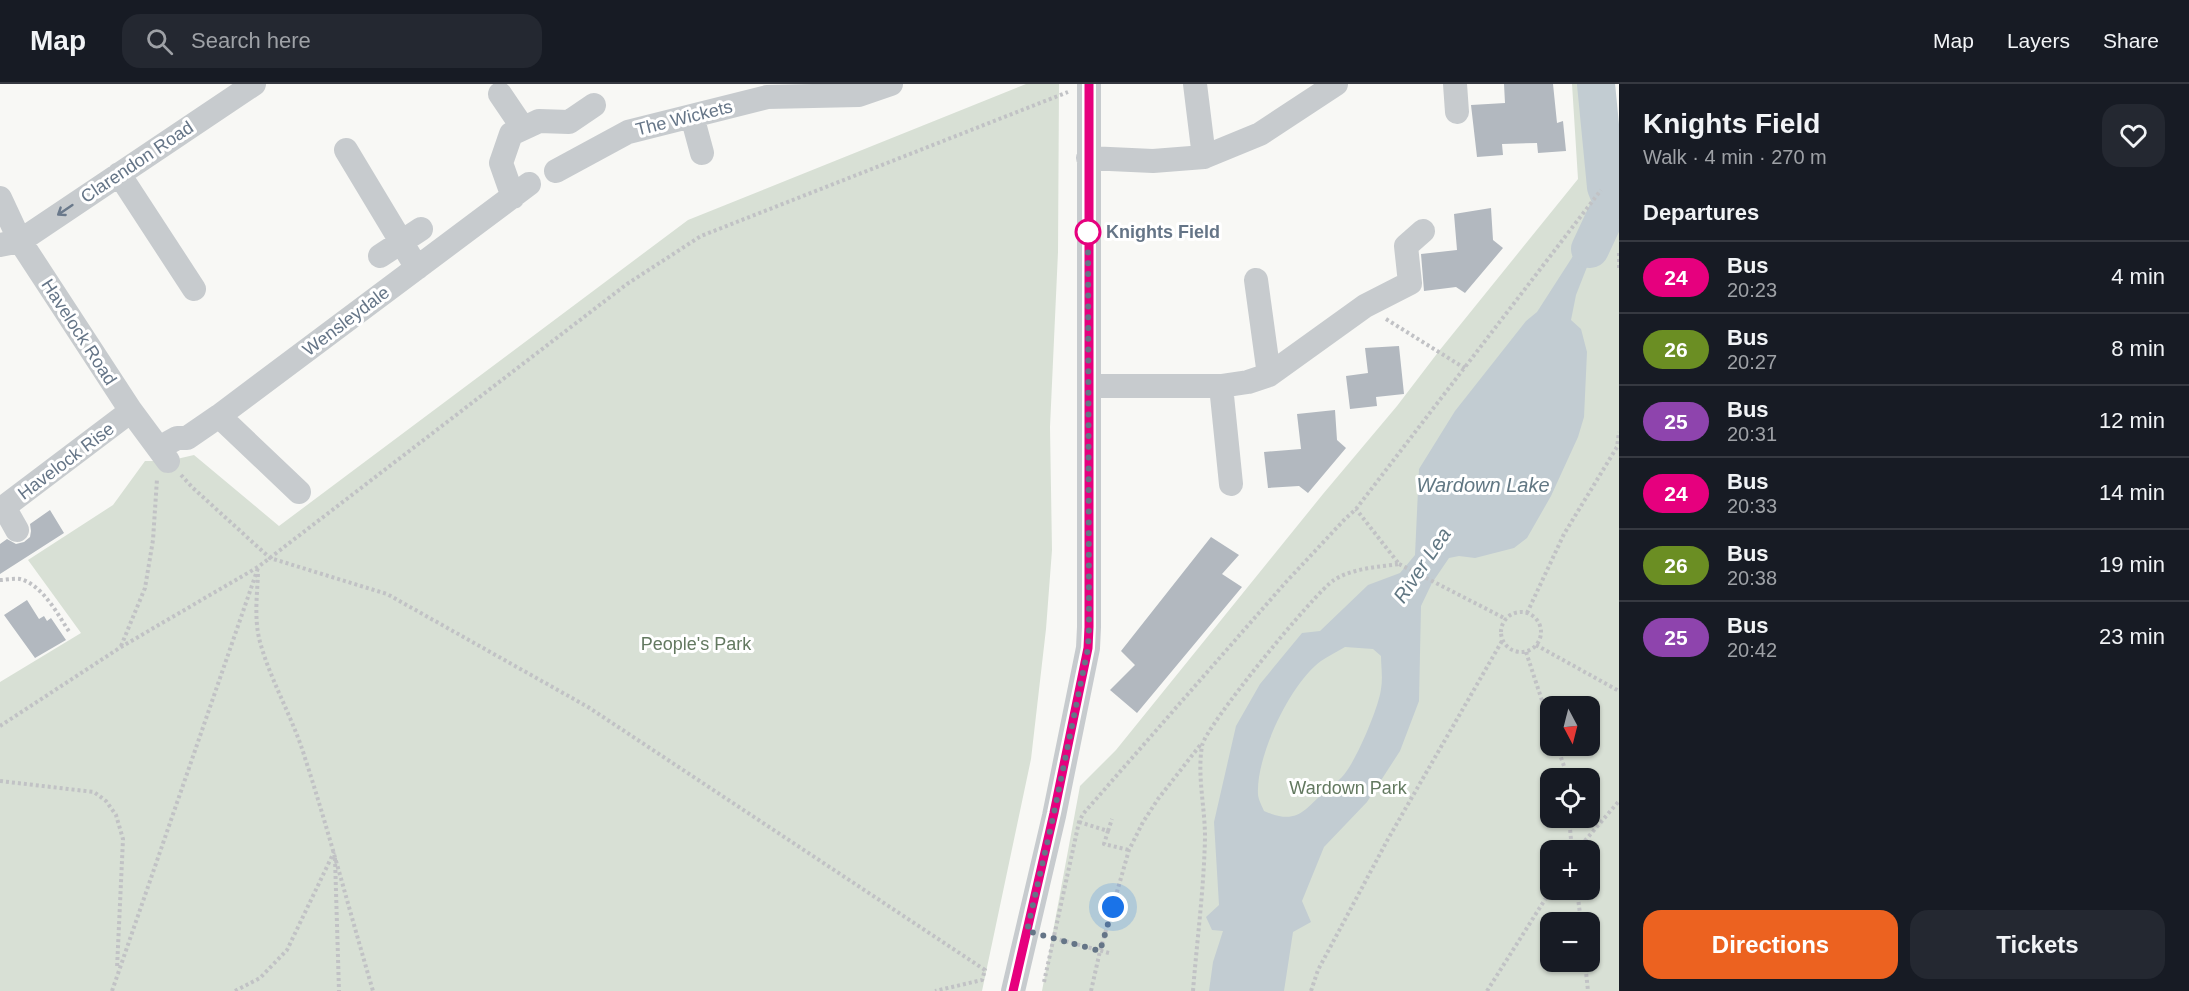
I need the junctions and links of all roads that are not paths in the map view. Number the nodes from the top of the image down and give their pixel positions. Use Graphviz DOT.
graph roads {
  1 [pos="254,84"];
  2 [pos="891,84"];
  3 [pos="1089,84"];
  4 [pos="1195,84"];
  5 [pos="1336,84"];
  6 [pos="1455,84"];
  7 [pos="500,94"];
  8 [pos="594,105"];
  9 [pos="1457,112"];
  10 [pos="692,116"];
  11 [pos="523,128"];
  12 [pos="346,150"];
  13 [pos="702,153"];
  14 [pos="1204,157"];
  15 [pos="1088,158"];
  16 [pos="556,171"];
  17 [pos="119,174"];
  18 [pos="0,198"];
  19 [pos="421,229"];
  20 [pos="1422,231"];
  21 [pos="401,242"];
  22 [pos="10,243"];
  23 [pos="380,256"];
  24 [pos="417,268"];
  25 [pos="1256,280"];
  26 [pos="194,289"];
  27 [pos="1269,375"];
  28 [pos="1089,386"];
  29 [pos="1221,386"];
  30 [pos="131,411"];
  31 [pos="219,416"];
  32 [pos="164,455"];
  33 [pos="1231,484"];
  34 [pos="299,492"];
  35 [pos="2,509"];
  36 [pos="17,530"];
  37 [pos="1013,991"];
  1 -- 17 [label="street, Clarendon Road"];
  2 -- 10 [label="street, The Wickets"];
  3 -- 15 [label="street"];
  4 -- 14 [label="street"];
  5 -- 14 [label="street"];
  6 -- 9 [label="street"];
  7 -- 11 [label="street"];
  8 -- 11 [label="street"];
  10 -- 13 [label="street"];
  10 -- 16 [label="street, The Wickets"];
  11 -- 24 [label="street, Wensleydale"];
  12 -- 21 [label="street"];
  14 -- 15 [label="street"];
  15 -- 28 [label="street"];
  17 -- 22 [label="street, Clarendon Road, one-way"];
  17 -- 26 [label="street"];
  18 -- 22 [label="street, Havelock Road"];
  19 -- 21 [label="street"];
  20 -- 27 [label="street"];
  21 -- 23 [label="street"];
  21 -- 24 [label="street"];
  22 -- 30 [label="street, Havelock Road"];
  24 -- 31 [label="street, Wensleydale"];
  25 -- 27 [label="street"];
  27 -- 29 [label="street"];
  28 -- 29 [label="street"];
  28 -- 37 [label="street"];
  29 -- 33 [label="street"];
  30 -- 32 [label="street, Havelock Road"];
  30 -- 35 [label="street, Havelock Rise"];
  31 -- 32 [label="street, Wensleydale"];
  31 -- 34 [label="street"];
  35 -- 36 [label="street"];
}
